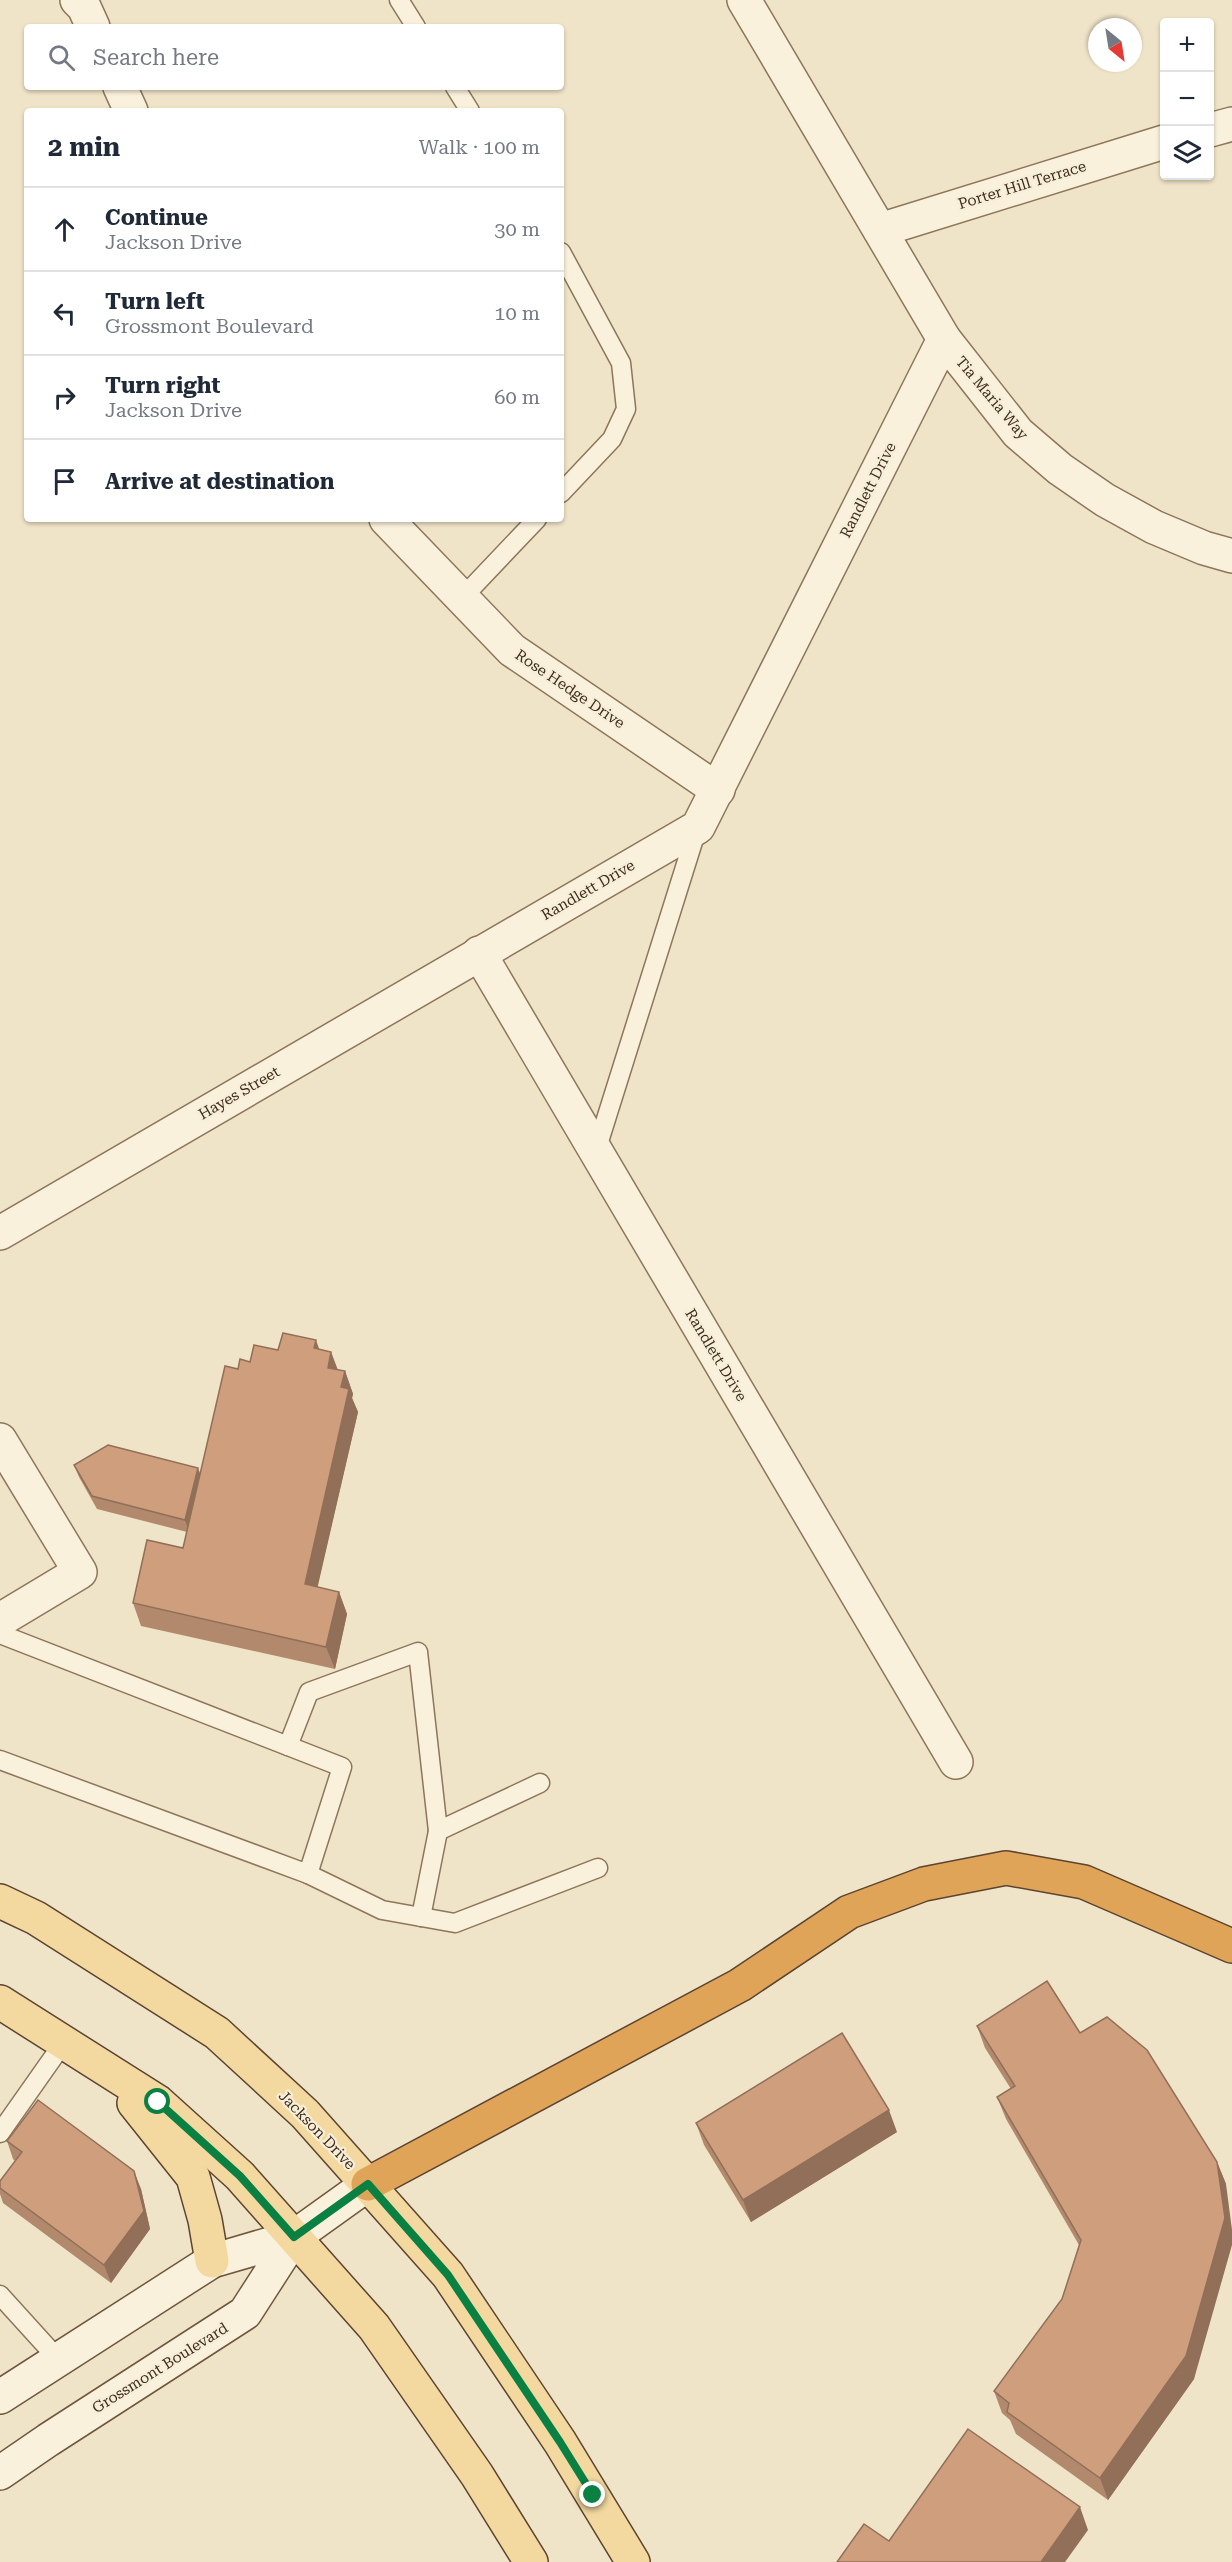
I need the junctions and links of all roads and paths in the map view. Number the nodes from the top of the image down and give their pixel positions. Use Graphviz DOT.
graph roads {
  1 [pos="77,0"];
  2 [pos="399,0"];
  3 [pos="744,0"];
  4 [pos="92,24"];
  5 [pos="414,24"];
  6 [pos="121,90"];
  7 [pos="457,90"];
  8 [pos="130,108"];
  9 [pos="468,108"];
  10 [pos="1232,124"];
  11 [pos="1214,129"];
  12 [pos="1160,143"];
  13 [pos="880,230"];
  14 [pos="564,258"];
  15 [pos="944,339"];
  16 [pos="564,490"];
  17 [pos="389,522"];
  18 [pos="534,522"];
  19 [pos="1232,556"];
  20 [pos="462,598"];
  21 [pos="718,790"];
  22 [pos="698,826"];
  23 [pos="479,953"];
  24 [pos="596,1151"];
  25 [pos="0,1233"];
  26 [pos="0,1440"];
  27 [pos="0,1620"];
  28 [pos="0,1634"];
  29 [pos="288,1746"];
  30 [pos="0,1760"];
  31 [pos="956,1762"];
  32 [pos="540,1783"];
  33 [pos="438,1831"];
  34 [pos="598,1868"];
  35 [pos="308,1874"];
  36 [pos="0,1901"];
  37 [pos="421,1917"];
  38 [pos="1232,1946"];
  39 [pos="0,2002"];
  40 [pos="64,2042"];
  41 [pos="93,2061"];
  42 [pos="0,2133"];
  43 [pos="368,2184"];
  44 [pos="294,2237"];
  45 [pos="212,2261"];
  46 [pos="0,2295"];
  47 [pos="58,2359"];
  48 [pos="0,2397"];
  49 [pos="0,2473"];
  50 [pos="531,2562"];
  51 [pos="633,2562"];
  1 -- 4 [label="street"];
  2 -- 5 [label="lane"];
  3 -- 13 [label="street"];
  6 -- 8 [label="street"];
  7 -- 9 [label="lane"];
  10 -- 11 [label="street"];
  12 -- 13 [label="street, Porter Hill Terrace"];
  13 -- 15 [label="street"];
  14 -- 16 [label="lane"];
  15 -- 19 [label="street, Tia Maria Way"];
  15 -- 21 [label="street, Randlett Drive"];
  17 -- 20 [label="street, Rose Hedge Drive"];
  18 -- 20 [label="lane"];
  20 -- 21 [label="street, Rose Hedge Drive"];
  21 -- 22 [label="street, Randlett Drive"];
  22 -- 23 [label="street, Randlett Drive"];
  22 -- 24 [label="lane"];
  23 -- 24 [label="street, Randlett Drive"];
  23 -- 25 [label="street, Hayes Street"];
  24 -- 31 [label="street, Randlett Drive"];
  26 -- 27 [label="street"];
  28 -- 29 [label="lane"];
  29 -- 33 [label="lane"];
  29 -- 35 [label="lane"];
  30 -- 35 [label="lane"];
  32 -- 33 [label="lane"];
  33 -- 37 [label="lane"];
  34 -- 37 [label="lane"];
  35 -- 37 [label="lane"];
  36 -- 43 [label="main road, Jackson Drive"];
  38 -- 43 [label="highway"];
  39 -- 40 [label="main road"];
  40 -- 41 [label="main road"];
  40 -- 42 [label="lane"];
  41 -- 44 [label="main road"];
  41 -- 45 [label="main road"];
  43 -- 44 [label="street, Grossmont Boulevard"];
  43 -- 51 [label="main road, Jackson Drive"];
  44 -- 45 [label="street, Grossmont Boulevard"];
  44 -- 49 [label="street, Grossmont Boulevard"];
  44 -- 50 [label="main road"];
  45 -- 47 [label="street, Grossmont Boulevard"];
  46 -- 47 [label="lane"];
  47 -- 48 [label="street, Grossmont Boulevard"];
}
